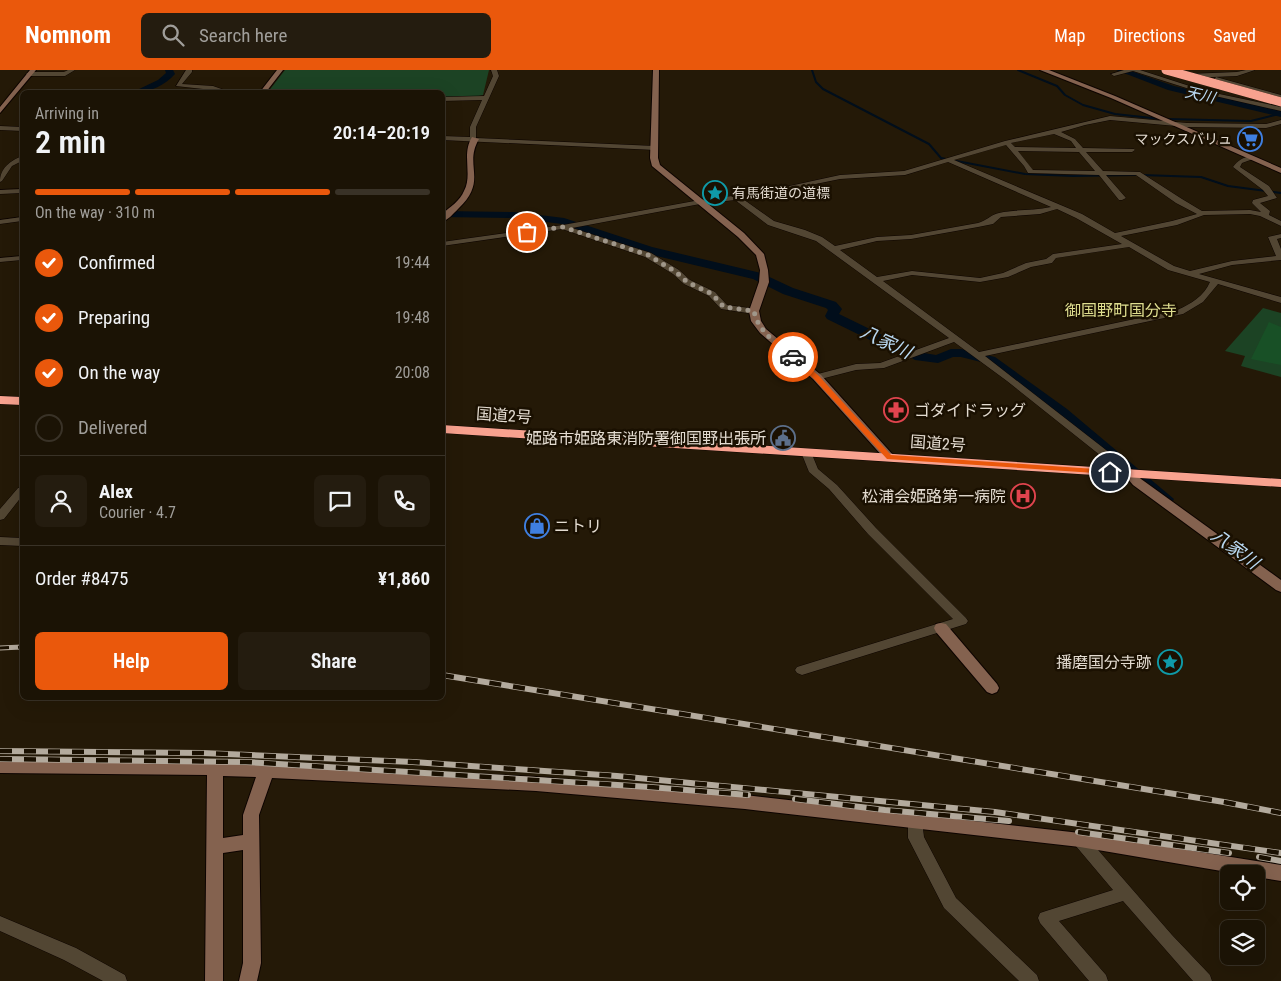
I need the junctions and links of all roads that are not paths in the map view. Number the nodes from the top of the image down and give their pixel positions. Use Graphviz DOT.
graph roads {
  1 [pos="72,70"];
  2 [pos="189,70"];
  3 [pos="280,70"];
  4 [pos="494,70"];
  5 [pos="656,70"];
  6 [pos="1043,70"];
  7 [pos="1133,70"];
  8 [pos="1159,70"];
  9 [pos="1166,70"];
  10 [pos="1252,70"];
  11 [pos="31,72"];
  12 [pos="1179,72"];
  13 [pos="1114,74"];
  14 [pos="1149,75"];
  15 [pos="1203,76"];
  16 [pos="220,90"];
  17 [pos="265,90"];
  18 [pos="486,98"];
  19 [pos="445,99"];
  20 [pos="1281,101"];
  21 [pos="1281,109"];
  22 [pos="0,110"];
  23 [pos="1281,122"];
  24 [pos="1172,123"];
  25 [pos="0,128"];
  26 [pos="20,128"];
  27 [pos="1055,132"];
  28 [pos="445,138"];
  29 [pos="474,139"];
  30 [pos="1007,142"];
  31 [pos="655,148"];
  32 [pos="1014,149"];
  33 [pos="1080,149"];
  34 [pos="1132,150"];
  35 [pos="1251,158"];
  36 [pos="20,159"];
  37 [pos="950,161"];
  38 [pos="1281,171"];
  39 [pos="1100,174"];
  40 [pos="0,180"];
  41 [pos="20,191"];
  42 [pos="0,192"];
  43 [pos="736,197"];
  44 [pos="1122,198"];
  45 [pos="700,202"];
  46 [pos="1058,207"];
  47 [pos="1201,213"];
  48 [pos="1262,214"];
  49 [pos="445,217"];
  50 [pos="20,219"];
  51 [pos="0,222"];
  52 [pos="1281,224"];
  53 [pos="563,227"];
  54 [pos="1112,236"];
  55 [pos="1281,236"];
  56 [pos="445,244"];
  57 [pos="1129,245"];
  58 [pos="834,249"];
  59 [pos="20,258"];
  60 [pos="0,260"];
  61 [pos="1190,274"];
  62 [pos="876,280"];
  63 [pos="1215,281"];
  64 [pos="1281,300"];
  65 [pos="754,311"];
  66 [pos="954,339"];
  67 [pos="978,355"];
  68 [pos="817,377"];
  69 [pos="0,400"];
  70 [pos="20,401"];
  71 [pos="445,429"];
  72 [pos="806,452"];
  73 [pos="889,458"];
  74 [pos="1129,473"];
  75 [pos="1281,483"];
  76 [pos="20,492"];
  77 [pos="0,516"];
  78 [pos="0,541"];
  79 [pos="20,542"];
  80 [pos="1281,588"];
  81 [pos="941,628"];
  82 [pos="802,670"];
  83 [pos="992,688"];
  84 [pos="0,767"];
  85 [pos="215,769"];
  86 [pos="266,772"];
  87 [pos="915,821"];
  88 [pos="1080,840"];
  89 [pos="250,841"];
  90 [pos="215,847"];
  91 [pos="1281,873"];
  92 [pos="1126,893"];
  93 [pos="0,923"];
  94 [pos="119,981"];
  95 [pos="214,981"];
  96 [pos="248,981"];
  97 [pos="1031,981"];
  98 [pos="1100,981"];
  99 [pos="1204,981"];
  1 -- 11 [label="street"];
  2 -- 16 [label="street"];
  3 -- 17 [label="street"];
  4 -- 18 [label="street"];
  5 -- 31 [label="street"];
  6 -- 24 [label="street"];
  7 -- 13 [label="street"];
  7 -- 14 [label="street"];
  8 -- 12 [label="street"];
  9 -- 20 [label="highway, bridge"];
  10 -- 15 [label="street"];
  11 -- 22 [label="street"];
  12 -- 14 [label="street"];
  12 -- 15 [label="street"];
  12 -- 20 [label="highway, bridge"];
  14 -- 21 [label="street"];
  15 -- 20 [label="street"];
  18 -- 19 [label="street"];
  18 -- 29 [label="street"];
  23 -- 24 [label="street"];
  24 -- 27 [label="street"];
  24 -- 35 [label="street"];
  25 -- 26 [label="street"];
  27 -- 30 [label="street"];
  27 -- 33 [label="street"];
  28 -- 29 [label="street"];
  29 -- 31 [label="street"];
  29 -- 49 [label="street"];
  30 -- 32 [label="street"];
  30 -- 37 [label="street"];
  31 -- 45 [label="street"];
  32 -- 33 [label="street"];
  32 -- 39 [label="street"];
  33 -- 34 [label="street"];
  33 -- 39 [label="street"];
  35 -- 38 [label="street"];
  35 -- 48 [label="street"];
  36 -- 40 [label="street"];
  37 -- 43 [label="street"];
  37 -- 46 [label="street"];
  39 -- 44 [label="street"];
  39 -- 47 [label="street"];
  41 -- 42 [label="street"];
  43 -- 45 [label="street"];
  43 -- 58 [label="street"];
  45 -- 53 [label="street"];
  45 -- 65 [label="street"];
  46 -- 54 [label="street"];
  46 -- 58 [label="street"];
  47 -- 48 [label="street"];
  47 -- 54 [label="street"];
  48 -- 52 [label="street"];
  50 -- 51 [label="street"];
  53 -- 56 [label="street"];
  53 -- 65 [label="street"];
  54 -- 57 [label="street"];
  55 -- 61 [label="street"];
  57 -- 61 [label="street"];
  57 -- 62 [label="street"];
  58 -- 62 [label="street"];
  59 -- 60 [label="street"];
  61 -- 63 [label="street"];
  62 -- 66 [label="street"];
  63 -- 64 [label="street"];
  63 -- 67 [label="street"];
  65 -- 68 [label="street"];
  66 -- 67 [label="street"];
  66 -- 68 [label="street"];
  67 -- 74 [label="street"];
  68 -- 73 [label="street"];
  69 -- 70 [label="highway"];
  71 -- 72 [label="highway, 国道2号"];
  72 -- 73 [label="highway, 国道2号"];
  72 -- 81 [label="street"];
  73 -- 74 [label="highway, 国道2号"];
  74 -- 75 [label="highway, 国道2号"];
  74 -- 80 [label="street"];
  76 -- 77 [label="street"];
  78 -- 79 [label="street"];
  81 -- 82 [label="street"];
  81 -- 83 [label="street"];
  84 -- 85 [label="street"];
  85 -- 86 [label="street"];
  85 -- 90 [label="street"];
  86 -- 87 [label="street"];
  86 -- 89 [label="street"];
  87 -- 88 [label="street"];
  87 -- 97 [label="street"];
  88 -- 91 [label="street"];
  88 -- 92 [label="street"];
  89 -- 90 [label="street"];
  89 -- 96 [label="street"];
  90 -- 95 [label="street"];
  92 -- 98 [label="street"];
  92 -- 99 [label="street"];
  93 -- 94 [label="street"];
}
